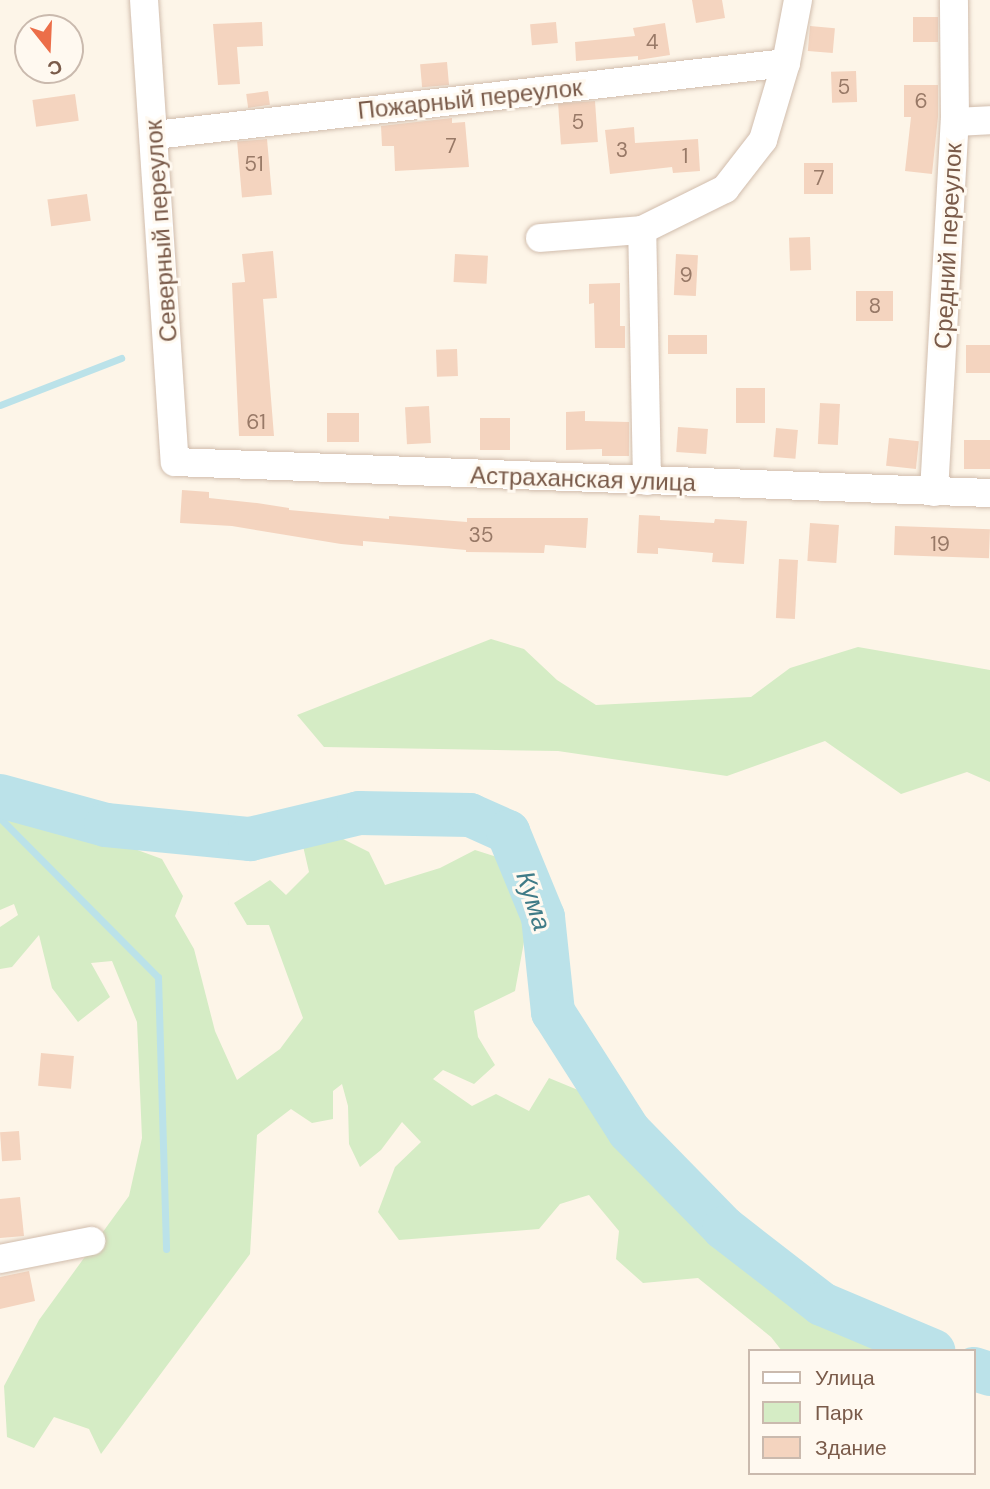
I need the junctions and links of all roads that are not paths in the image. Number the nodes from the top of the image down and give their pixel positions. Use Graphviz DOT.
graph roads {
  1 [pos="144,0"];
  2 [pos="798,0"];
  3 [pos="954,0"];
  4 [pos="786,63"];
  5 [pos="990,121"];
  6 [pos="955,122"];
  7 [pos="155,135"];
  8 [pos="642,230"];
  9 [pos="540,238"];
  10 [pos="175,462"];
  11 [pos="647,481"];
  12 [pos="933,492"];
  13 [pos="990,493"];
  14 [pos="91,1241"];
  15 [pos="0,1259"];
  1 -- 7 [label="street, Северный переулок"];
  2 -- 4 [label="street"];
  3 -- 6 [label="street, Средний переулок"];
  4 -- 7 [label="street, Пожарный переулок"];
  4 -- 8 [label="street"];
  5 -- 6 [label="street"];
  6 -- 12 [label="street, Средний переулок"];
  7 -- 10 [label="street, Северный переулок"];
  8 -- 9 [label="street"];
  8 -- 11 [label="street"];
  10 -- 11 [label="street, Астраханская улица"];
  11 -- 12 [label="street, Астраханская улица"];
  12 -- 13 [label="street, Астраханская улица"];
  14 -- 15 [label="street"];
}
